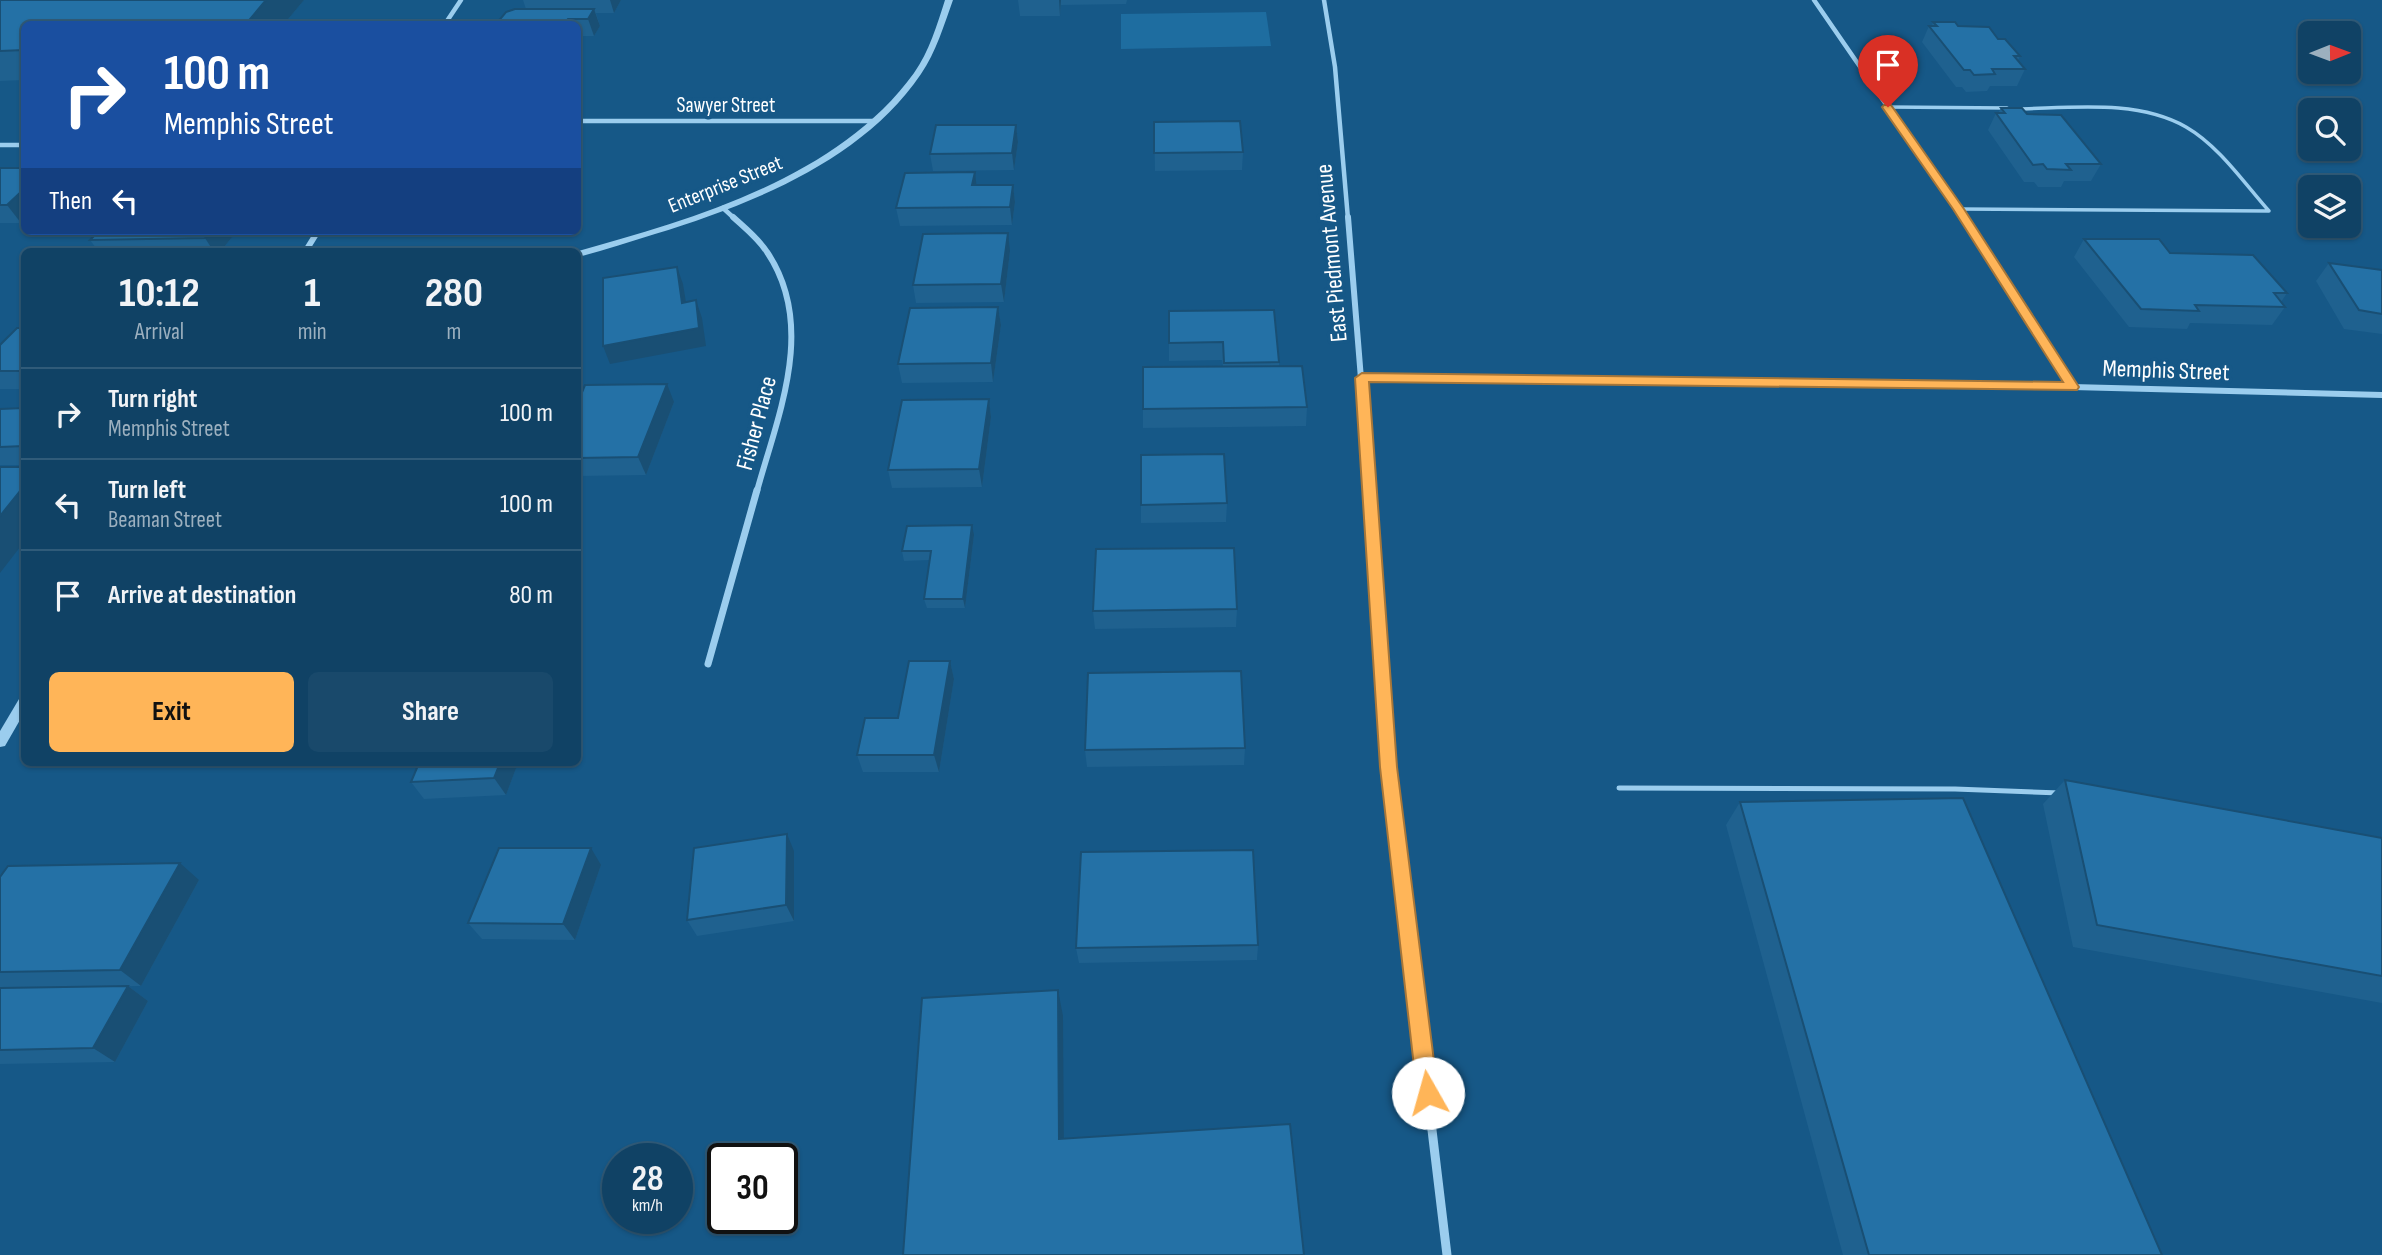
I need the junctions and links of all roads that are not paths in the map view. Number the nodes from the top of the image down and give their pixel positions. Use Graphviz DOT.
graph roads {
  1 [pos="461,0"];
  2 [pos="949,0"];
  3 [pos="1324,0"];
  4 [pos="1814,0"];
  5 [pos="447,21"];
  6 [pos="1888,107"];
  7 [pos="581,121"];
  8 [pos="874,121"];
  9 [pos="0,145"];
  10 [pos="21,145"];
  11 [pos="723,208"];
  12 [pos="1959,209"];
  13 [pos="581,253"];
  14 [pos="1362,378"];
  15 [pos="2072,387"];
  16 [pos="2382,395"];
  17 [pos="708,664"];
  18 [pos="21,708"];
  19 [pos="0,742"];
  20 [pos="1619,788"];
  21 [pos="2070,794"];
  22 [pos="1447,1255"];
  1 -- 5 [label="street"];
  2 -- 8 [label="street"];
  3 -- 14 [label="street, East Piedmont Avenue"];
  4 -- 6 [label="street"];
  6 -- 12 [label="street"];
  6 -- 12 [label="lane"];
  7 -- 8 [label="street, Sawyer Street"];
  8 -- 11 [label="street, Enterprise Street"];
  9 -- 10 [label="street"];
  11 -- 13 [label="street, Enterprise Street"];
  11 -- 17 [label="street, Fisher Place"];
  12 -- 15 [label="street"];
  14 -- 15 [label="street, Memphis Street"];
  14 -- 22 [label="street, East Piedmont Avenue"];
  15 -- 16 [label="street, Memphis Street"];
  18 -- 19 [label="street"];
  20 -- 21 [label="lane"];
}
